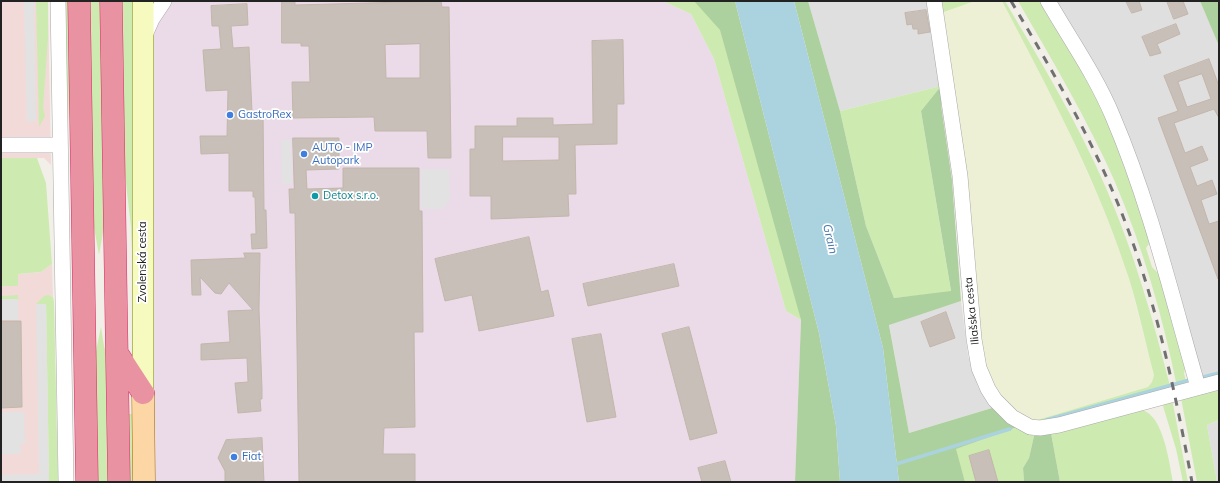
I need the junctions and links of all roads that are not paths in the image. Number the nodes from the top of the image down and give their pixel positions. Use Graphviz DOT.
graph roads {
  1 [pos="58,1"];
  2 [pos="79,1"];
  3 [pos="112,1"];
  4 [pos="143,1"];
  5 [pos="164,1"];
  6 [pos="934,1"];
  7 [pos="1048,1"];
  8 [pos="143,41"];
  9 [pos="1,145"];
  10 [pos="60,145"];
  11 [pos="117,352"];
  12 [pos="1196,380"];
  13 [pos="1219,382"];
  14 [pos="143,393"];
  15 [pos="66,482"];
  16 [pos="86,482"];
  17 [pos="120,482"];
  18 [pos="144,482"];
  1 -- 10 [label="street"];
  2 -- 16 [label="highway"];
  3 -- 11 [label="highway"];
  4 -- 8 [label="main road, Zvolenská cesta"];
  5 -- 8 [label="street, Zvolenská cesta"];
  6 -- 12 [label="street, Iliašska cesta"];
  7 -- 12 [label="street"];
  8 -- 14 [label="main road, Zvolenská cesta"];
  9 -- 10 [label="street"];
  10 -- 15 [label="street"];
  11 -- 14 [label="highway"];
  11 -- 17 [label="highway"];
  12 -- 13 [label="street, Iliašska cesta"];
  14 -- 18 [label="main road, Zvolenská cesta"];
}
